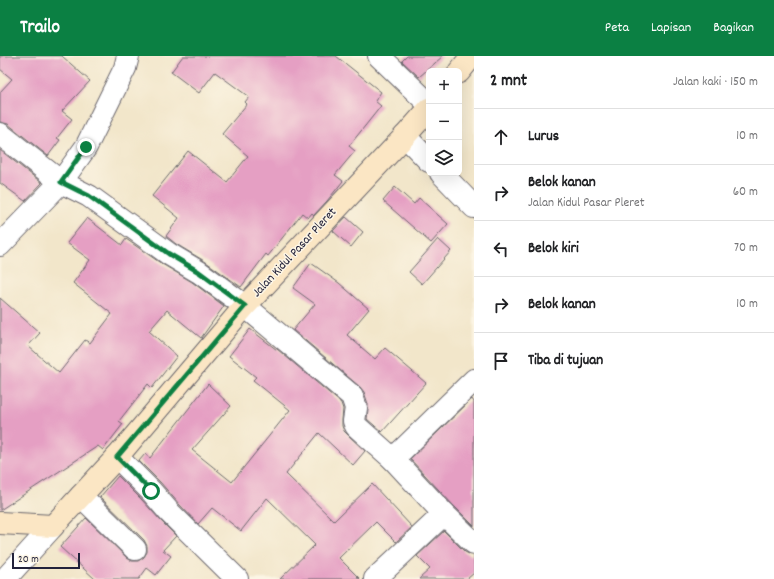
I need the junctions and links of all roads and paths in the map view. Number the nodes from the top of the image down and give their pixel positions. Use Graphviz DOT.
graph roads {
  1 [pos="128,56"];
  2 [pos="379,56"];
  3 [pos="472,56"];
  4 [pos="462,68"];
  5 [pos="426,101"];
  6 [pos="426,112"];
  7 [pos="0,134"];
  8 [pos="405,136"];
  9 [pos="426,158"];
  10 [pos="444,176"];
  11 [pos="61,182"];
  12 [pos="474,206"];
  13 [pos="0,245"];
  14 [pos="245,306"];
  15 [pos="474,380"];
  16 [pos="117,457"];
  17 [pos="392,459"];
  18 [pos="81,496"];
  19 [pos="444,514"];
  20 [pos="0,523"];
  21 [pos="54,526"];
  22 [pos="474,542"];
  23 [pos="135,550"];
  24 [pos="5,579"];
  25 [pos="237,579"];
  26 [pos="375,579"];
  1 -- 11 [label="street"];
  2 -- 5 [label="street"];
  3 -- 4 [label="street"];
  6 -- 8 [label="street, Jalan Kidul Pasar Pleret"];
  7 -- 11 [label="street"];
  8 -- 9 [label="street"];
  8 -- 14 [label="street, Jalan Kidul Pasar Pleret"];
  10 -- 12 [label="street"];
  11 -- 13 [label="street"];
  11 -- 14 [label="street"];
  14 -- 16 [label="street, Jalan Kidul Pasar Pleret"];
  14 -- 17 [label="street"];
  15 -- 17 [label="street"];
  16 -- 18 [label="street, Jalan Kidul Pasar Pleret"];
  16 -- 25 [label="street"];
  17 -- 19 [label="street"];
  18 -- 21 [label="street, Jalan Kidul Pasar Pleret"];
  18 -- 23 [label="street"];
  19 -- 22 [label="street"];
  19 -- 26 [label="street"];
  20 -- 21 [label="street"];
  21 -- 24 [label="street"];
}
